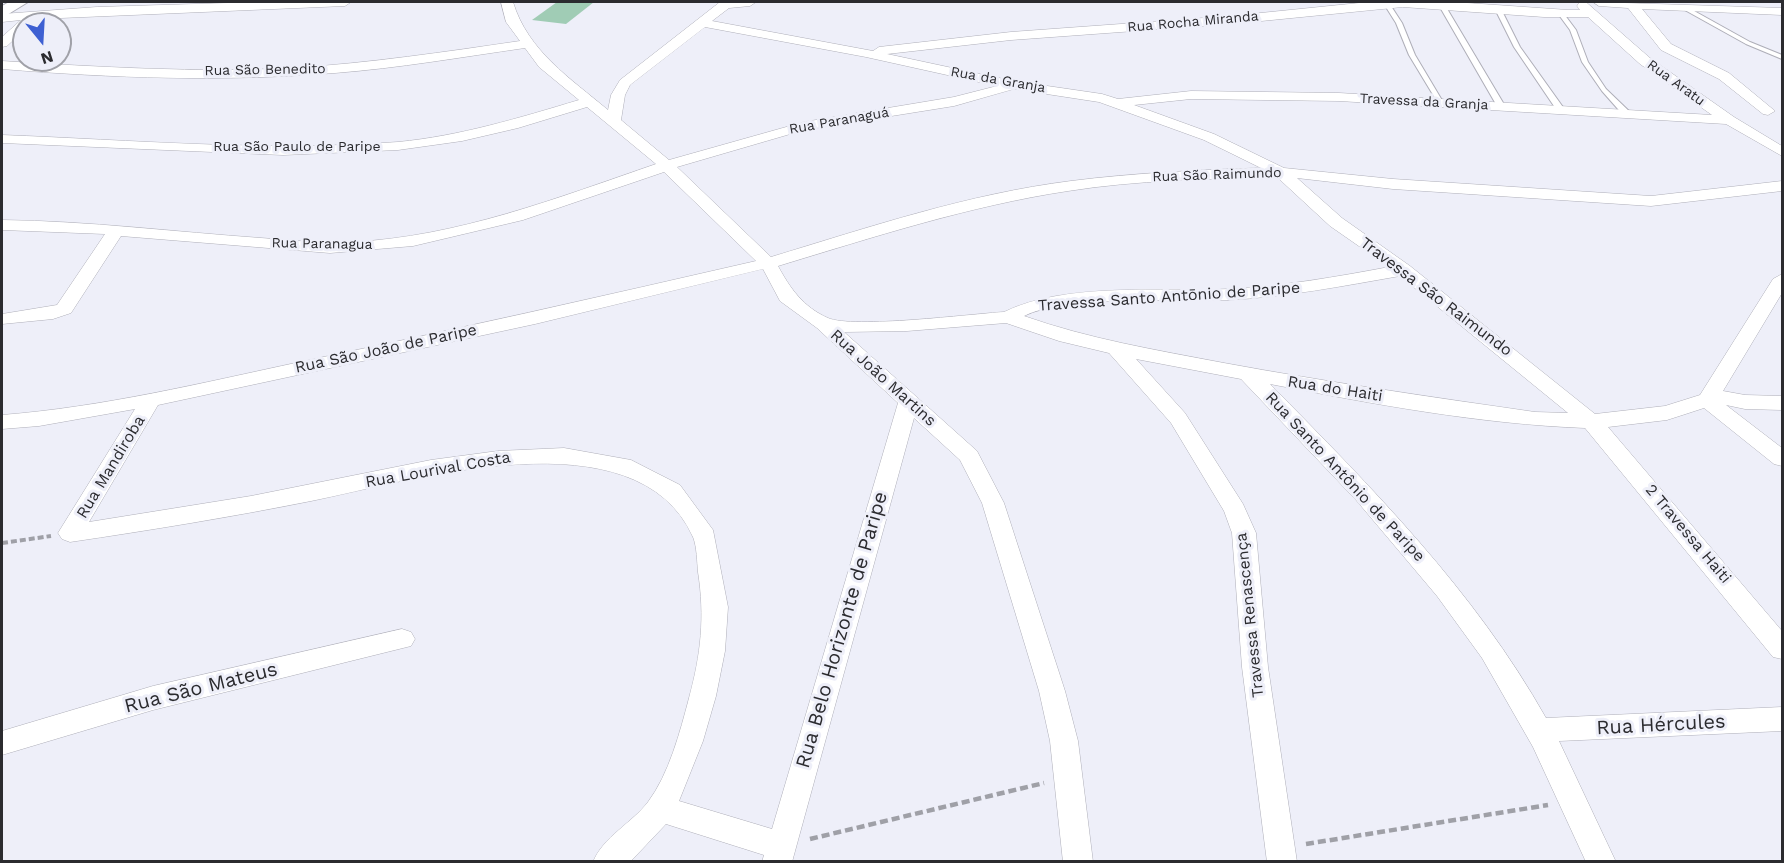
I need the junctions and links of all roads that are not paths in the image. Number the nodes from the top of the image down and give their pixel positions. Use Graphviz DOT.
graph roads {
  1 [pos="20,2"];
  2 [pos="345,2"];
  3 [pos="507,2"];
  4 [pos="750,2"];
  5 [pos="1283,2"];
  6 [pos="1439,2"];
  7 [pos="1578,2"];
  8 [pos="727,3"];
  9 [pos="1387,4"];
  10 [pos="1633,6"];
  11 [pos="1595,7"];
  12 [pos="1331,8"];
  13 [pos="1685,8"];
  14 [pos="1782,11"];
  15 [pos="1499,12"];
  16 [pos="2,13"];
  17 [pos="72,13"];
  18 [pos="1562,15"];
  19 [pos="704,23"];
  20 [pos="527,44"];
  21 [pos="866,53"];
  22 [pos="1782,57"];
  23 [pos="6,68"];
  24 [pos="1013,85"];
  25 [pos="587,102"];
  26 [pos="1440,102"];
  27 [pos="1120,103"];
  28 [pos="1501,106"];
  29 [pos="1561,110"];
  30 [pos="1768,111"];
  31 [pos="1629,115"];
  32 [pos="1729,120"];
  33 [pos="613,122"];
  34 [pos="2,140"];
  35 [pos="1782,152"];
  36 [pos="667,166"];
  37 [pos="1281,172"];
  38 [pos="1782,186"];
  39 [pos="2,225"];
  40 [pos="116,231"];
  41 [pos="768,263"];
  42 [pos="1404,270"];
  43 [pos="1782,279"];
  44 [pos="1008,317"];
  45 [pos="2,319"];
  46 [pos="824,324"];
  47 [pos="1116,350"];
  48 [pos="1248,374"];
  49 [pos="1710,398"];
  50 [pos="151,400"];
  51 [pos="909,400"];
  52 [pos="1782,403"];
  53 [pos="1592,421"];
  54 [pos="2,422"];
  55 [pos="1782,459"];
  56 [pos="70,533"];
  57 [pos="402,639"];
  58 [pos="1782,649"];
  59 [pos="1782,719"];
  60 [pos="1540,730"];
  61 [pos="2,743"];
  62 [pos="660,809"];
  63 [pos="779,854"];
  64 [pos="1281,855"];
  65 [pos="608,861"];
  66 [pos="1078,861"];
  67 [pos="1601,861"];
  1 -- 16 [label="main road"];
  2 -- 17 [label="street"];
  3 -- 20 [label="street, Rua João Martins"];
  4 -- 8 [label="street"];
  5 -- 12 [label="street"];
  6 -- 9 [label="street, Rua Rocha Miranda"];
  6 -- 15 [label="street, Rua Rocha Miranda"];
  6 -- 28 [label="lane"];
  7 -- 11 [label="street, Rua Aratu"];
  8 -- 19 [label="street"];
  9 -- 12 [label="street, Rua Rocha Miranda"];
  9 -- 26 [label="lane"];
  10 -- 11 [label="street, Rua Rocha Miranda"];
  10 -- 13 [label="street, Rua Rocha Miranda"];
  10 -- 30 [label="street"];
  11 -- 18 [label="street, Rua Rocha Miranda"];
  11 -- 32 [label="street, Rua Aratu"];
  12 -- 21 [label="street, Rua Rocha Miranda"];
  13 -- 14 [label="street, Rua Rocha Miranda"];
  13 -- 22 [label="lane"];
  15 -- 18 [label="street, Rua Rocha Miranda"];
  15 -- 29 [label="lane"];
  18 -- 31 [label="lane"];
  19 -- 21 [label="street, Rua da Granja"];
  19 -- 33 [label="street"];
  20 -- 23 [label="street, Rua São Benedito"];
  20 -- 25 [label="street, Rua João Martins"];
  21 -- 24 [label="street, Rua da Granja"];
  24 -- 27 [label="street, Rua da Granja"];
  24 -- 36 [label="street, Rua Paranaguá"];
  25 -- 33 [label="street, Rua João Martins"];
  25 -- 34 [label="street, Rua São Paulo de Paripe"];
  26 -- 27 [label="street, Travessa da Granja"];
  26 -- 28 [label="street, Travessa da Granja"];
  27 -- 37 [label="street, Rua da Granja"];
  28 -- 29 [label="street, Travessa da Granja"];
  29 -- 31 [label="street, Travessa da Granja"];
  31 -- 32 [label="street, Travessa da Granja"];
  32 -- 35 [label="street, Rua Aratu"];
  33 -- 36 [label="street, Rua João Martins"];
  36 -- 40 [label="street, Rua Paranagua"];
  36 -- 41 [label="street, Rua João Martins"];
  37 -- 38 [label="street, Rua São Raimundo"];
  37 -- 41 [label="street, Rua São Raimundo"];
  37 -- 42 [label="street, Travessa São Raimundo"];
  39 -- 40 [label="street, Rua Paranagua"];
  40 -- 45 [label="street"];
  41 -- 46 [label="street, Rua João Martins"];
  41 -- 50 [label="street, Rua São João de Paripe"];
  42 -- 44 [label="street, Travessa Santo Antōnio de Paripe"];
  42 -- 53 [label="street, Travessa São Raimundo"];
  43 -- 49 [label="street"];
  44 -- 46 [label="street, Rua do Haiti"];
  44 -- 47 [label="street, Rua do Haiti"];
  46 -- 51 [label="street, Rua João Martins"];
  47 -- 48 [label="street, Rua do Haiti"];
  47 -- 64 [label="street, Travessa Renascença"];
  48 -- 53 [label="street, Rua do Haiti"];
  48 -- 60 [label="street, Rua Santo Antônio de Paripe"];
  49 -- 52 [label="street"];
  49 -- 53 [label="street, Rua do Haiti"];
  49 -- 55 [label="street"];
  50 -- 54 [label="street, Rua São João de Paripe"];
  50 -- 56 [label="street, Rua Mandiroba"];
  51 -- 63 [label="street, Rua Belo Horizonte de Paripe"];
  51 -- 66 [label="street, Rua João Martins"];
  53 -- 58 [label="street, 2 Travessa Haiti"];
  56 -- 62 [label="street, Rua Lourival Costa"];
  57 -- 61 [label="street, Rua São Mateus"];
  59 -- 60 [label="street, Rua Hércules"];
  60 -- 67 [label="street, Rua Santo Antônio de Paripe"];
  62 -- 63 [label="street"];
  62 -- 65 [label="street, Rua Lourival Costa"];
}
